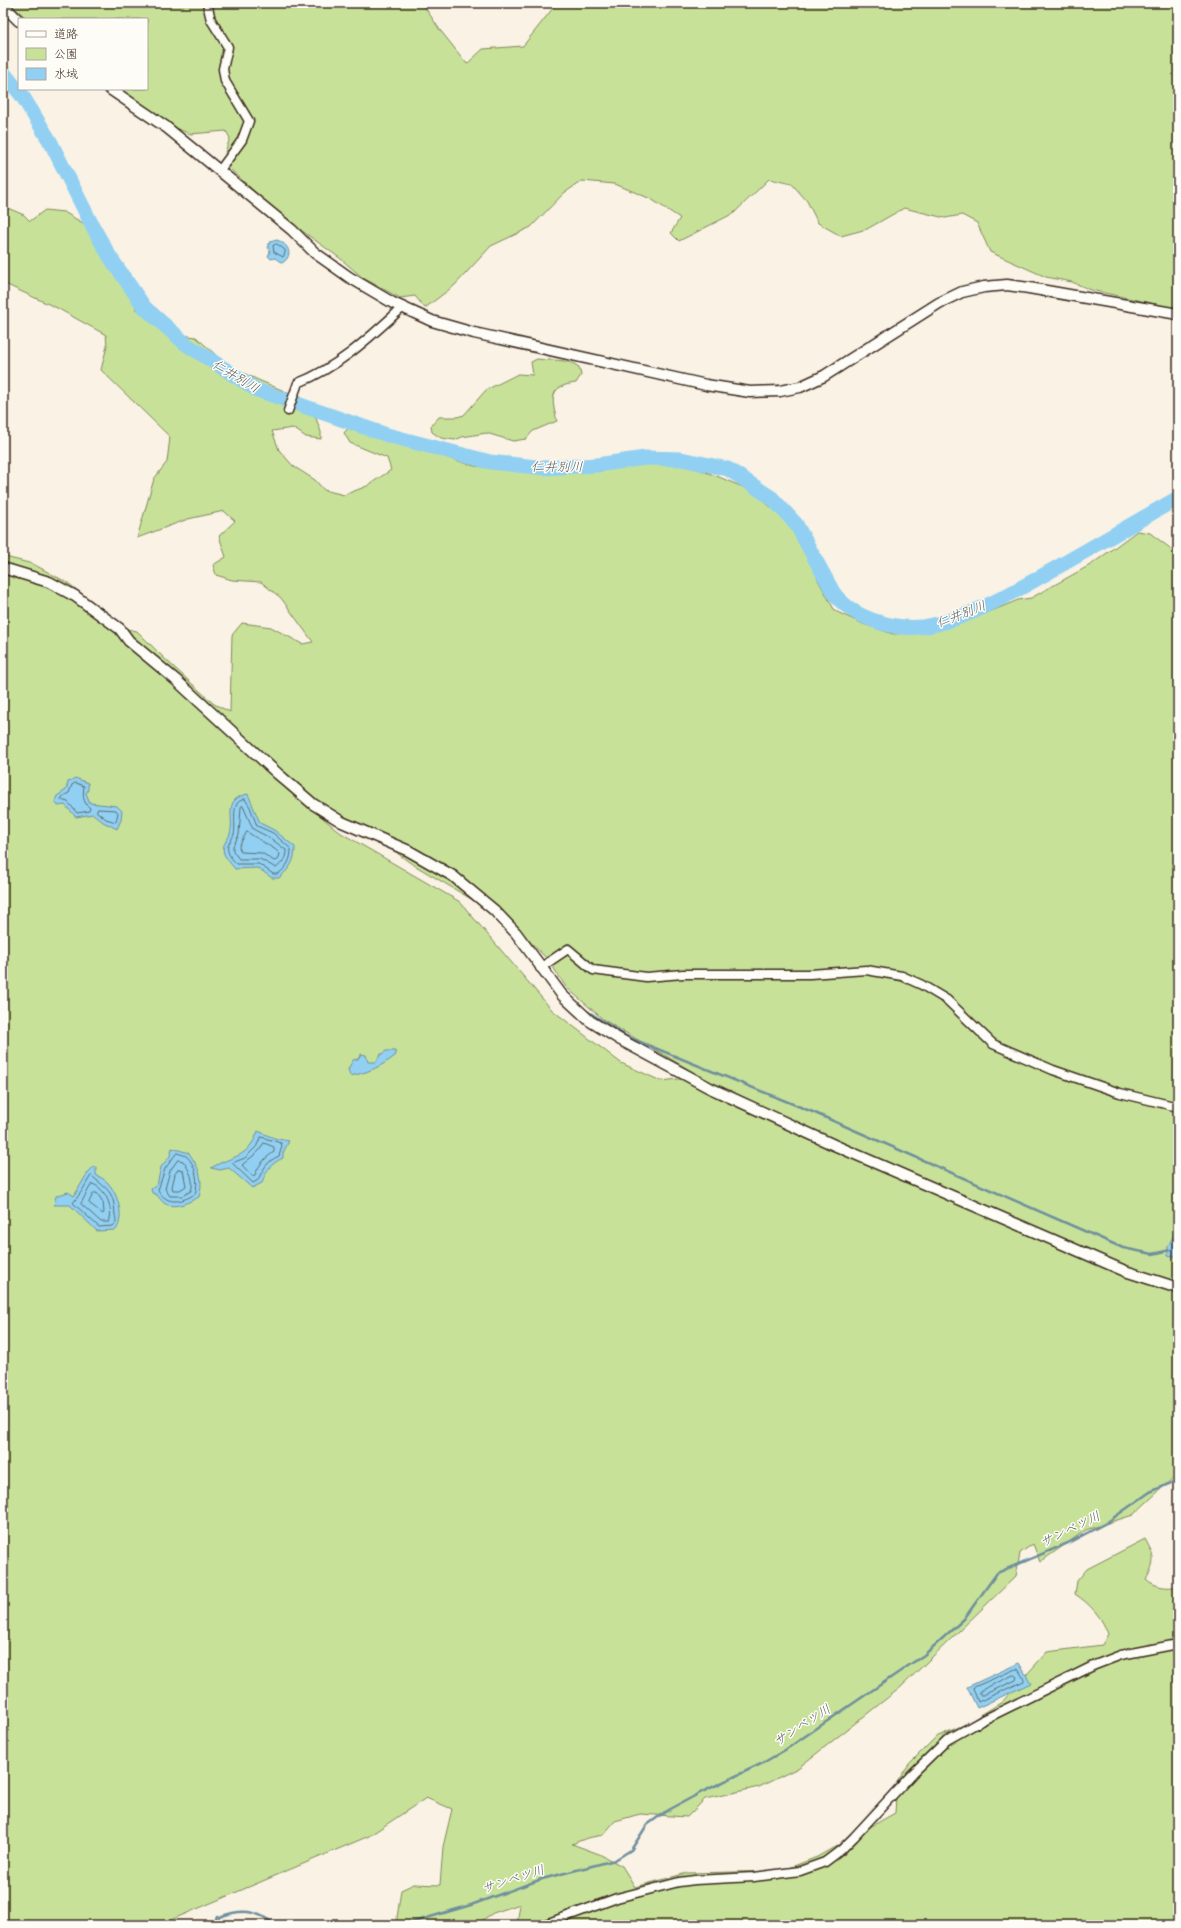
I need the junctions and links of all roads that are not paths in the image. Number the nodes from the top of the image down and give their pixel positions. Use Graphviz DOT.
graph roads {
  1 [pos="207,3"];
  2 [pos="3,5"];
  3 [pos="18,20"];
  4 [pos="111,90"];
  5 [pos="220,170"];
  6 [pos="402,308"];
  7 [pos="1178,314"];
  8 [pos="288,411"];
  9 [pos="3,568"];
  10 [pos="540,968"];
  11 [pos="1178,1107"];
  12 [pos="1178,1288"];
  13 [pos="1178,1644"];
  14 [pos="544,1925"];
  1 -- 5 [label="street"];
  2 -- 3 [label="street"];
  4 -- 5 [label="street"];
  5 -- 6 [label="street"];
  6 -- 7 [label="street"];
  6 -- 8 [label="street"];
  9 -- 10 [label="street"];
  10 -- 11 [label="street"];
  10 -- 12 [label="street"];
  13 -- 14 [label="street"];
}
